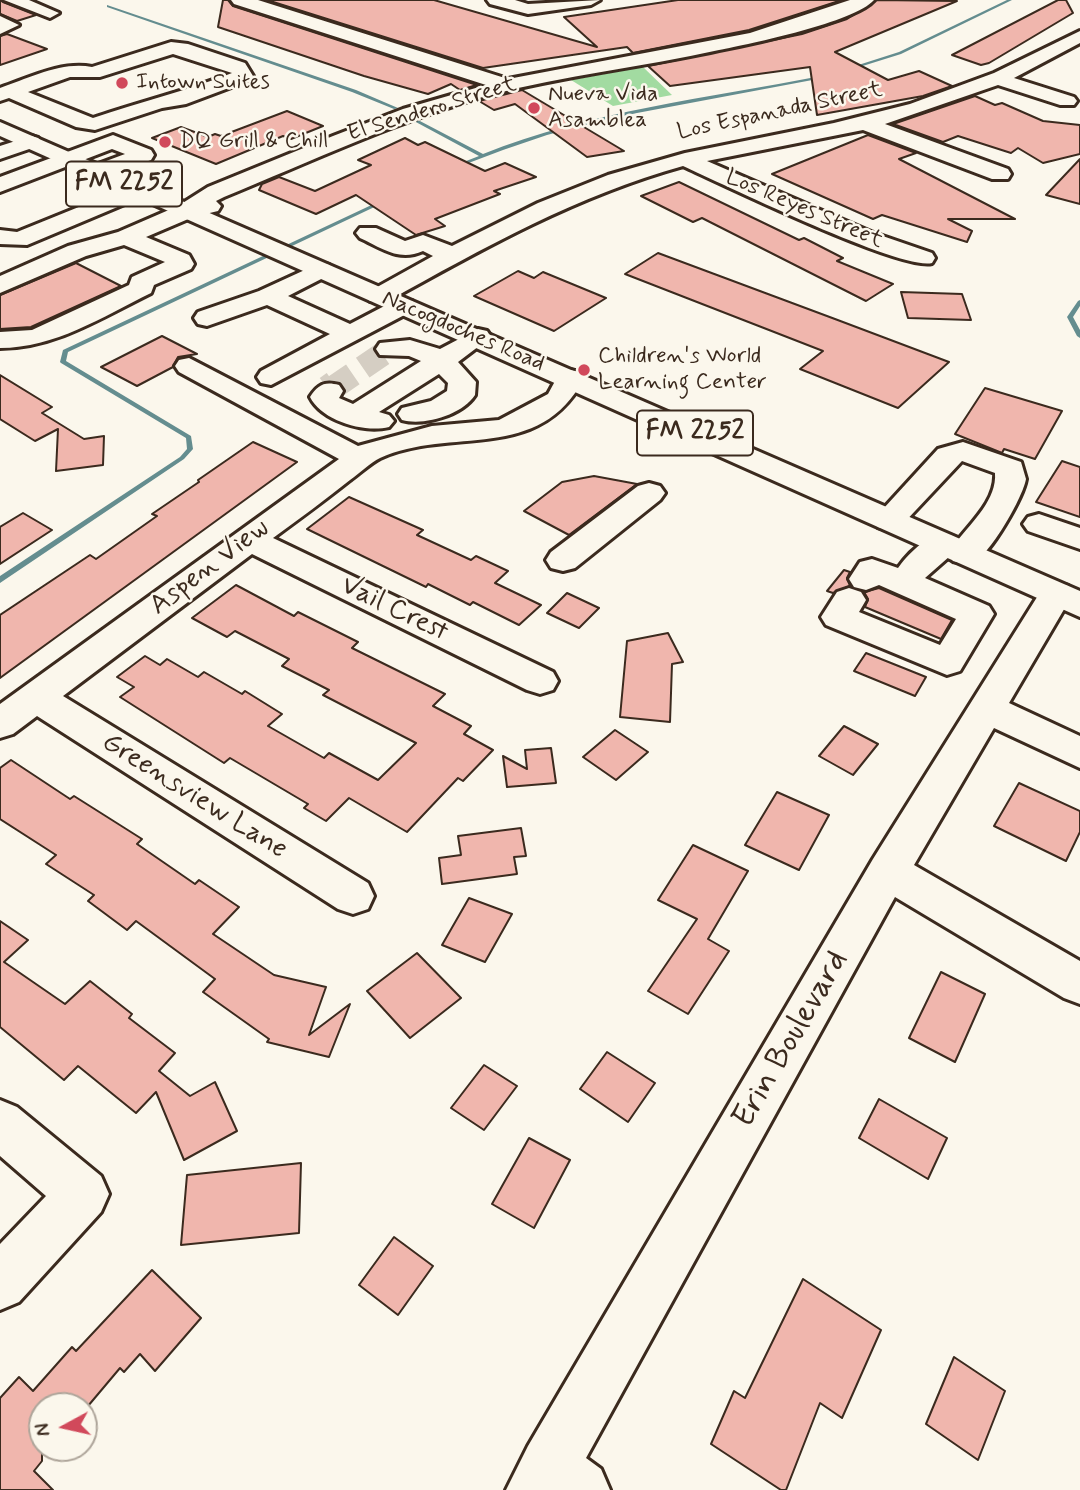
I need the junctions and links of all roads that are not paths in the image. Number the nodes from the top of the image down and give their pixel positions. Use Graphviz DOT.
graph roads {
  1 [pos="13,0"];
  2 [pos="240,0"];
  3 [pos="496,0"];
  4 [pos="591,0"];
  5 [pos="865,0"];
  6 [pos="50,13"];
  7 [pos="0,21"];
  8 [pos="0,29"];
  9 [pos="1080,36"];
  10 [pos="224,62"];
  11 [pos="199,71"];
  12 [pos="999,79"];
  13 [pos="175,80"];
  14 [pos="507,85"];
  15 [pos="6,93"];
  16 [pos="1067,101"];
  17 [pos="159,102"];
  18 [pos="864,124"];
  19 [pos="0,128"];
  20 [pos="31,142"];
  21 [pos="0,153"];
  22 [pos="69,158"];
  23 [pos="685,159"];
  24 [pos="99,173"];
  25 [pos="1000,174"];
  26 [pos="0,186"];
  27 [pos="138,190"];
  28 [pos="94,209"];
  29 [pos="186,211"];
  30 [pos="368,233"];
  31 [pos="0,237"];
  32 [pos="127,237"];
  33 [pos="77,251"];
  34 [pos="452,255"];
  35 [pos="923,258"];
  36 [pos="314,267"];
  37 [pos="123,274"];
  38 [pos="0,285"];
  39 [pos="268,296"];
  40 [pos="391,301"];
  41 [pos="207,318"];
  42 [pos="351,334"];
  43 [pos="478,337"];
  44 [pos="0,340"];
  45 [pos="390,349"];
  46 [pos="442,360"];
  47 [pos="189,366"];
  48 [pos="271,377"];
  49 [pos="570,378"];
  50 [pos="329,391"];
  51 [pos="402,417"];
  52 [pos="359,458"];
  53 [pos="649,493"];
  54 [pos="889,520"];
  55 [pos="1039,524"];
  56 [pos="248,539"];
  57 [pos="1080,539"];
  58 [pos="954,549"];
  59 [pos="563,560"];
  60 [pos="905,583"];
  61 [pos="1068,599"];
  62 [pos="947,662"];
  63 [pos="540,681"];
  64 [pos="36,697"];
  65 [pos="994,697"];
  66 [pos="0,724"];
  67 [pos="1080,753"];
  68 [pos="888,871"];
  69 [pos="353,896"];
  70 [pos="1080,984"];
  71 [pos="0,1124"];
  72 [pos="0,1283"];
  73 [pos="555,1482"];
  1 -- 6 [label="street"];
  2 -- 14 [label="street"];
  3 -- 4 [label="street"];
  5 -- 14 [label="street, El Sendero Street"];
  7 -- 8 [label="street"];
  9 -- 12 [label="street, Los Espanada Street"];
  10 -- 11 [label="street"];
  10 -- 15 [label="street"];
  10 -- 17 [label="street"];
  12 -- 16 [label="street"];
  12 -- 18 [label="street, Los Espanada Street"];
  13 -- 17 [label="street"];
  14 -- 29 [label="street, El Sendero Street"];
  15 -- 17 [label="street"];
  18 -- 23 [label="street, Los Espanada Street"];
  18 -- 25 [label="street"];
  19 -- 20 [label="street, Nacogdoches Road / FM 2252"];
  20 -- 21 [label="street"];
  20 -- 22 [label="street, Nacogdoches Road / FM 2252"];
  22 -- 24 [label="street, Nacogdoches Road / FM 2252"];
  22 -- 24 [label="street"];
  22 -- 26 [label="street"];
  23 -- 34 [label="street, Los Espanada Street"];
  23 -- 35 [label="street, Los Reyes Street"];
  24 -- 27 [label="street, Nacogdoches Road / FM 2252"];
  24 -- 28 [label="street"];
  27 -- 28 [label="street"];
  27 -- 29 [label="street, Nacogdoches Road / FM 2252"];
  28 -- 31 [label="street"];
  29 -- 32 [label="street, El Sendero Street"];
  29 -- 36 [label="street, Nacogdoches Road / FM 2252"];
  30 -- 34 [label="street"];
  32 -- 33 [label="street, El Sendero Street"];
  32 -- 37 [label="street"];
  33 -- 37 [label="street"];
  33 -- 38 [label="street, El Sendero Street"];
  34 -- 40 [label="street, Los Espanada Street"];
  36 -- 39 [label="street"];
  36 -- 40 [label="street, Nacogdoches Road / FM 2252"];
  37 -- 44 [label="street"];
  39 -- 41 [label="street"];
  39 -- 42 [label="street"];
  40 -- 42 [label="street, Los Espanada Street"];
  40 -- 43 [label="street, Nacogdoches Road / FM 2252"];
  42 -- 48 [label="street, Los Espanada Street"];
  43 -- 46 [label="street"];
  43 -- 49 [label="street, Nacogdoches Road / FM 2252"];
  45 -- 46 [label="street"];
  46 -- 51 [label="street"];
  46 -- 51 [label="street"];
  47 -- 52 [label="street"];
  49 -- 51 [label="street, Aspen View"];
  49 -- 54 [label="street, Nacogdoches Road / FM 2252"];
  50 -- 51 [label="street"];
  51 -- 52 [label="street, Aspen View"];
  52 -- 56 [label="street, Aspen View"];
  53 -- 59 [label="street"];
  54 -- 58 [label="street, Nacogdoches Road / FM 2252"];
  54 -- 58 [label="street"];
  55 -- 57 [label="street"];
  56 -- 63 [label="street, Vail Crest"];
  56 -- 64 [label="street, Aspen View"];
  58 -- 60 [label="street"];
  58 -- 61 [label="street, Nacogdoches Road / FM 2252"];
  60 -- 62 [label="street"];
  60 -- 62 [label="street"];
  61 -- 65 [label="street, Erin Boulevard"];
  62 -- 65 [label="street"];
  64 -- 66 [label="street, Aspen View"];
  64 -- 69 [label="street, Greensview Lane"];
  65 -- 67 [label="street"];
  65 -- 68 [label="street, Erin Boulevard"];
  68 -- 70 [label="street"];
  68 -- 73 [label="street, Erin Boulevard"];
  71 -- 72 [label="street"];
}
